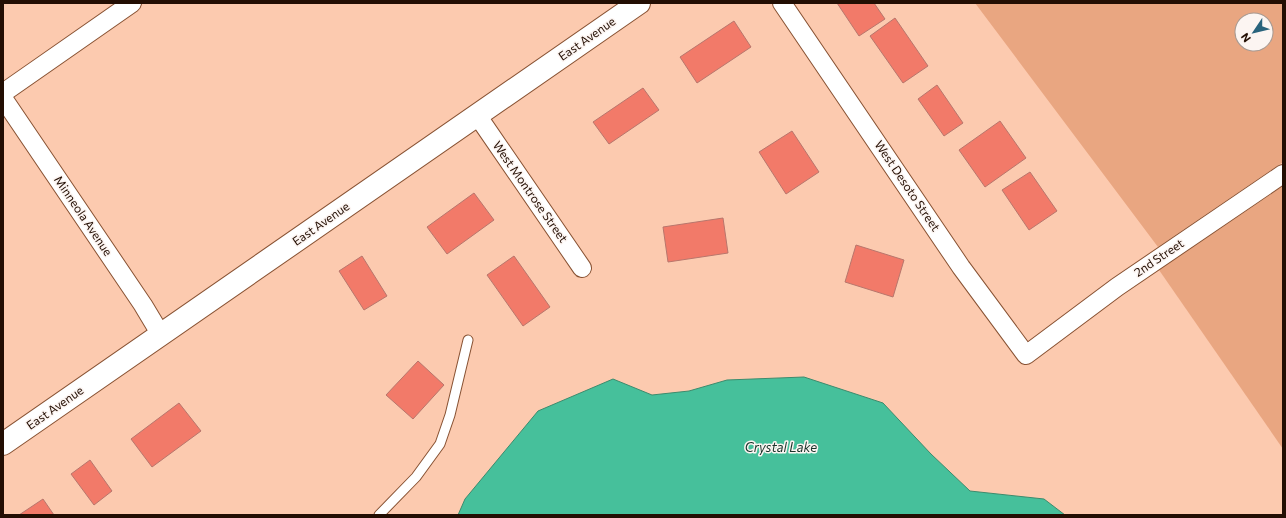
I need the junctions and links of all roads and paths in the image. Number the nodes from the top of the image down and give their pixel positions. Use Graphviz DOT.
graph roads {
  1 [pos="132,3"];
  2 [pos="639,3"];
  3 [pos="782,3"];
  4 [pos="3,93"];
  5 [pos="3,98"];
  6 [pos="477,115"];
  7 [pos="1283,174"];
  8 [pos="582,268"];
  9 [pos="161,335"];
  10 [pos="468,340"];
  11 [pos="1039,346"];
  12 [pos="3,444"];
  13 [pos="379,515"];
  1 -- 4 [label="street"];
  2 -- 6 [label="street, East Avenue"];
  3 -- 11 [label="street, West Desoto Street"];
  5 -- 9 [label="street, Minneola Avenue"];
  6 -- 8 [label="street, West Montrose Street"];
  6 -- 9 [label="street, East Avenue"];
  7 -- 11 [label="street, 2nd Street"];
  9 -- 12 [label="street, East Avenue"];
  10 -- 13 [label="lane"];
}
